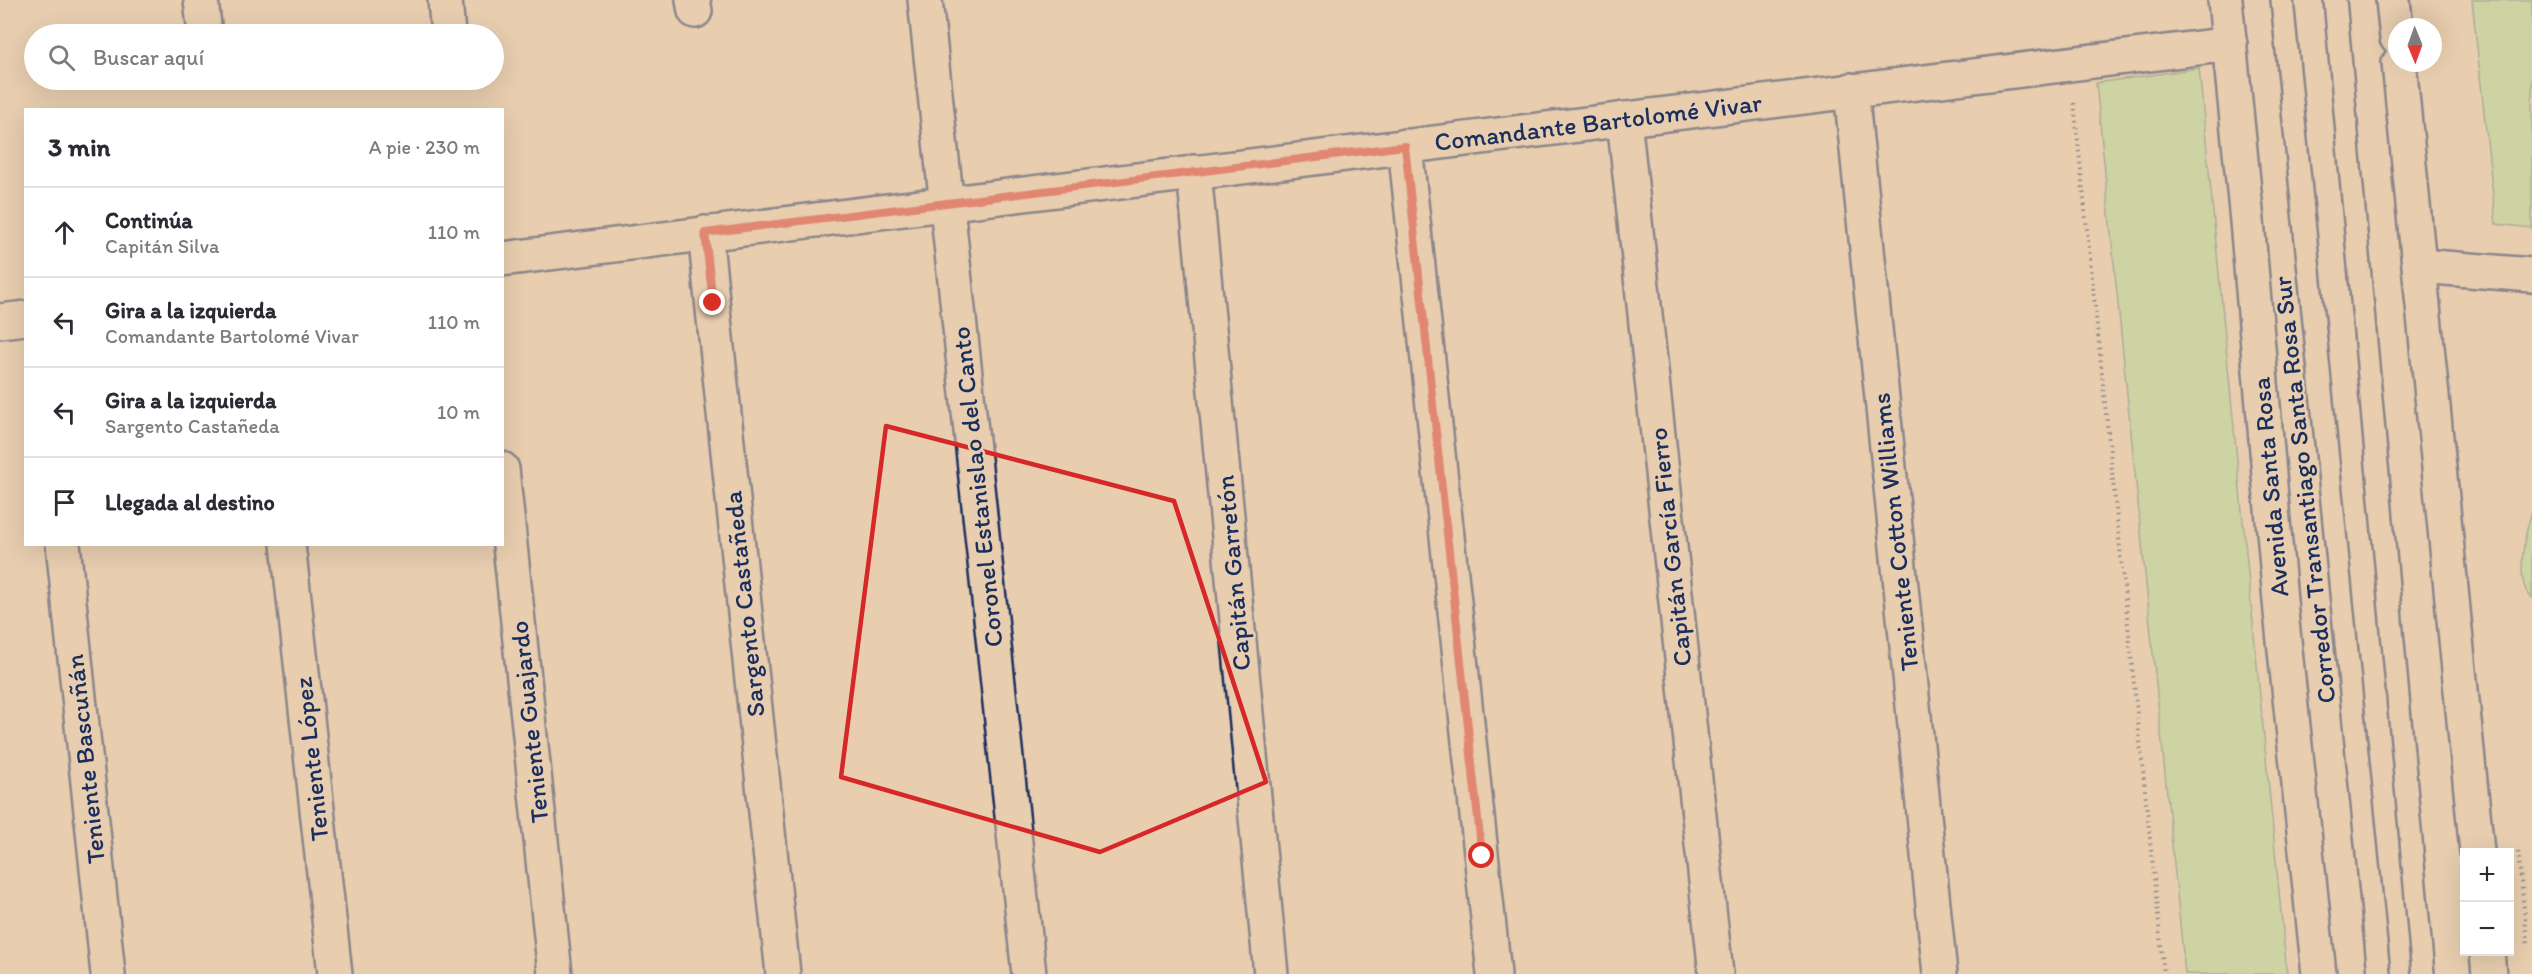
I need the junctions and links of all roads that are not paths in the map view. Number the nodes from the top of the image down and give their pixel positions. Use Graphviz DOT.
graph roads {
  1 [pos="201,0"];
  2 [pos="445,0"];
  3 [pos="925,0"];
  4 [pos="2225,0"];
  5 [pos="2282,0"];
  6 [pos="2335,0"];
  7 [pos="2393,0"];
  8 [pos="2395,18"];
  9 [pos="204,24"];
  10 [pos="447,24"];
  11 [pos="2230,44"];
  12 [pos="2401,72"];
  13 [pos="1851,90"];
  14 [pos="1624,119"];
  15 [pos="1405,146"];
  16 [pos="1194,172"];
  17 [pos="947,203"];
  18 [pos="705,233"];
  19 [pos="504,259"];
  20 [pos="2420,266"];
  21 [pos="2532,275"];
  22 [pos="24,318"];
  23 [pos="0,321"];
  24 [pos="504,488"];
  25 [pos="63,546"];
  26 [pos="288,546"];
  27 [pos="2477,848"];
  28 [pos="2487,956"];
  29 [pos="108,974"];
  30 [pos="335,974"];
  31 [pos="555,974"];
  32 [pos="783,974"];
  33 [pos="1029,974"];
  34 [pos="1271,974"];
  35 [pos="1494,974"];
  36 [pos="1716,974"];
  37 [pos="1940,974"];
  38 [pos="2319,974"];
  39 [pos="2379,974"];
  40 [pos="2423,974"];
  41 [pos="2489,974"];
  1 -- 9 [label="street"];
  2 -- 10 [label="street"];
  3 -- 17 [label="street, Coronel Estanislao del Canto"];
  4 -- 11 [label="street, Avenida Santa Rosa"];
  5 -- 39 [label="lane, Corredor Transantiago Santa Rosa Sur"];
  6 -- 40 [label="lane"];
  7 -- 8 [label="street"];
  11 -- 13 [label="street, Comandante Bartolomé Vivar"];
  11 -- 38 [label="street, Avenida Santa Rosa"];
  12 -- 20 [label="street"];
  13 -- 14 [label="street, Comandante Bartolomé Vivar"];
  13 -- 37 [label="street, Teniente Cotton Williams"];
  14 -- 15 [label="street, Comandante Bartolomé Vivar"];
  14 -- 36 [label="street, Capitán García Fierro"];
  15 -- 16 [label="street, Comandante Bartolomé Vivar"];
  15 -- 35 [label="street"];
  16 -- 17 [label="street, Comandante Bartolomé Vivar"];
  16 -- 34 [label="street, Capitán Garretón"];
  17 -- 18 [label="street, Comandante Bartolomé Vivar"];
  17 -- 33 [label="street, Coronel Estanislao del Canto"];
  18 -- 19 [label="street, Comandante Bartolomé Vivar"];
  18 -- 32 [label="street, Sargento Castañeda"];
  20 -- 21 [label="street"];
  20 -- 27 [label="street"];
  22 -- 23 [label="street"];
  24 -- 31 [label="street, Teniente Guajardo"];
  25 -- 29 [label="street, Teniente Bascuñán"];
  26 -- 30 [label="street, Teniente López"];
  28 -- 41 [label="street"];
}
